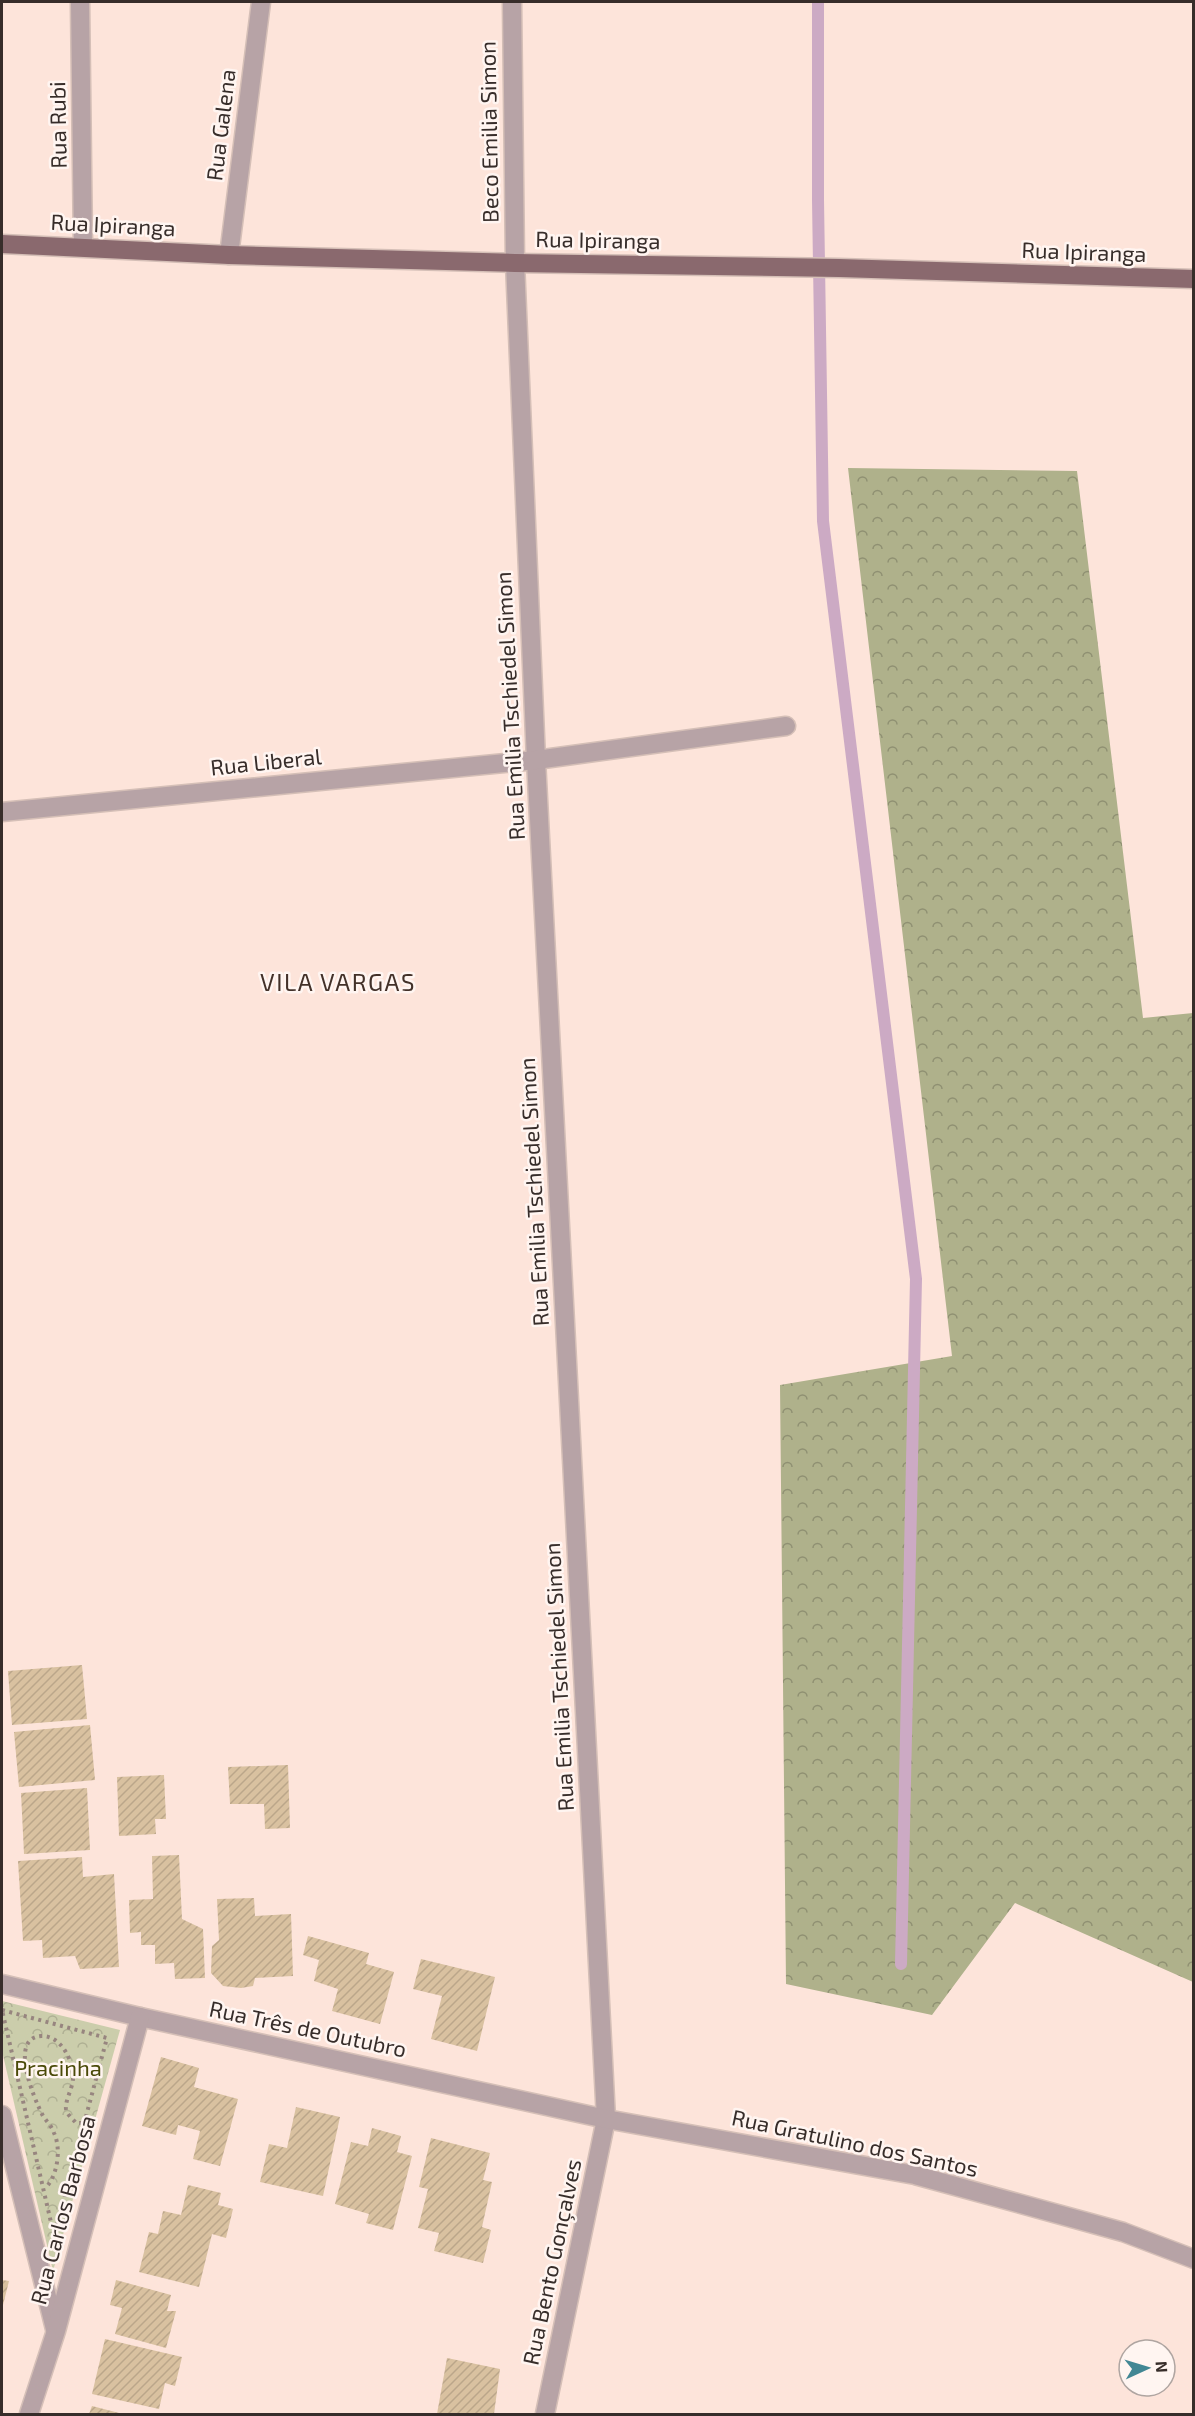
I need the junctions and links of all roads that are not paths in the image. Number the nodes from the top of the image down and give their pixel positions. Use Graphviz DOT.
graph roads {
  1 [pos="80,2"];
  2 [pos="261,2"];
  3 [pos="512,2"];
  4 [pos="2,244"];
  5 [pos="83,247"];
  6 [pos="229,255"];
  7 [pos="515,263"];
  8 [pos="1194,279"];
  9 [pos="786,726"];
  10 [pos="536,760"];
  11 [pos="2,812"];
  12 [pos="2,1984"];
  13 [pos="140,2017"];
  14 [pos="2,2115"];
  15 [pos="606,2119"];
  16 [pos="1194,2259"];
  17 [pos="56,2331"];
  18 [pos="29,2415"];
  19 [pos="544,2415"];
  1 -- 5 [label="street, Rua Rubi"];
  2 -- 6 [label="street, Rua Galena"];
  3 -- 7 [label="street, Beco Emilia Simon"];
  4 -- 5 [label="main road, Rua Ipiranga"];
  5 -- 6 [label="main road, Rua Ipiranga"];
  6 -- 7 [label="main road, Rua Ipiranga"];
  7 -- 8 [label="main road, Rua Ipiranga"];
  7 -- 10 [label="street, Rua Emilia Tschiedel Simon"];
  9 -- 10 [label="street, Rua Liberal"];
  10 -- 11 [label="street, Rua Liberal"];
  10 -- 15 [label="street, Rua Emilia Tschiedel Simon"];
  12 -- 13 [label="street, Rua Três de Outubro"];
  13 -- 15 [label="street, Rua Três de Outubro"];
  13 -- 17 [label="street, Rua Carlos Barbosa"];
  14 -- 17 [label="street"];
  15 -- 16 [label="street, Rua Gratulino dos Santos"];
  15 -- 19 [label="street, Rua Bento Gonçalves"];
  17 -- 18 [label="street, Rua Carlos Barbosa"];
}
